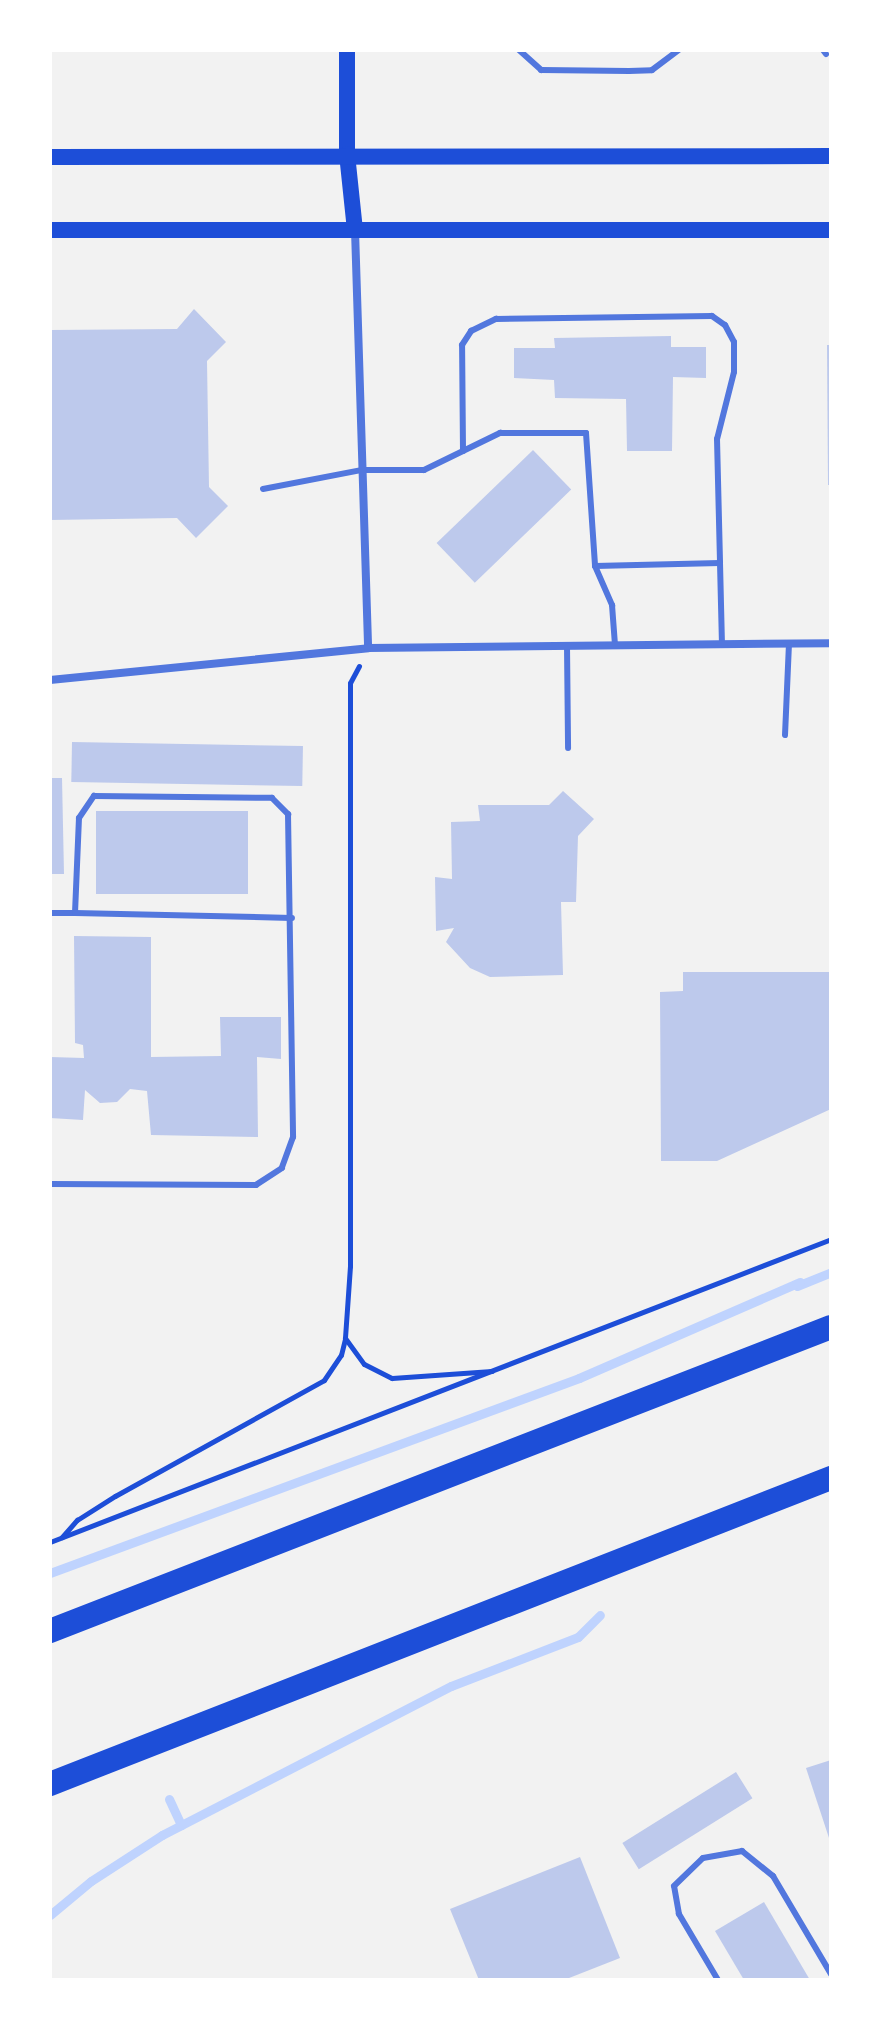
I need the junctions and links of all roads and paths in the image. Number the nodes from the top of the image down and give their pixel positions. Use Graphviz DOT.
graph roads {
  1 [pos="347,50"];
  2 [pos="519,50"];
  3 [pos="679,50"];
  4 [pos="347,154"];
  5 [pos="831,156"];
  6 [pos="50,157"];
  7 [pos="50,230"];
  8 [pos="355,230"];
  9 [pos="831,230"];
  10 [pos="463,451"];
  11 [pos="362,470"];
  12 [pos="263,489"];
  13 [pos="720,563"];
  14 [pos="595,566"];
  15 [pos="789,643"];
  16 [pos="831,643"];
  17 [pos="722,644"];
  18 [pos="615,645"];
  19 [pos="567,646"];
  20 [pos="368,648"];
  21 [pos="50,680"];
  22 [pos="785,735"];
  23 [pos="568,748"];
  24 [pos="50,913"];
  25 [pos="75,913"];
  26 [pos="292,918"];
  27 [pos="50,1184"];
  28 [pos="831,1239"];
  29 [pos="831,1327"];
  30 [pos="345,1338"];
  31 [pos="492,1371"];
  32 [pos="831,1478"];
  33 [pos="62,1538"];
  34 [pos="50,1542"];
  35 [pos="50,1631"];
  36 [pos="50,1784"];
  37 [pos="831,1974"];
  38 [pos="718,1980"];
  1 -- 4 [label="main road"];
  2 -- 3 [label="lane"];
  4 -- 5 [label="main road"];
  4 -- 6 [label="main road"];
  4 -- 8 [label="main road"];
  7 -- 8 [label="main road"];
  8 -- 9 [label="main road"];
  8 -- 11 [label="street"];
  10 -- 11 [label="lane"];
  10 -- 13 [label="lane"];
  10 -- 14 [label="lane"];
  11 -- 12 [label="lane"];
  11 -- 20 [label="street"];
  13 -- 14 [label="lane"];
  13 -- 17 [label="lane"];
  14 -- 18 [label="lane"];
  15 -- 16 [label="street"];
  15 -- 17 [label="street"];
  15 -- 22 [label="lane"];
  17 -- 18 [label="street"];
  18 -- 19 [label="street"];
  19 -- 20 [label="street"];
  19 -- 23 [label="lane"];
  20 -- 21 [label="street"];
  20 -- 30 [label="path"];
  24 -- 25 [label="lane"];
  25 -- 26 [label="lane"];
  25 -- 26 [label="lane"];
  26 -- 27 [label="lane"];
  28 -- 31 [label="path"];
  29 -- 35 [label="highway"];
  30 -- 31 [label="path"];
  30 -- 33 [label="path"];
  31 -- 33 [label="path"];
  32 -- 36 [label="highway"];
  33 -- 34 [label="path"];
  37 -- 38 [label="lane"];
}
